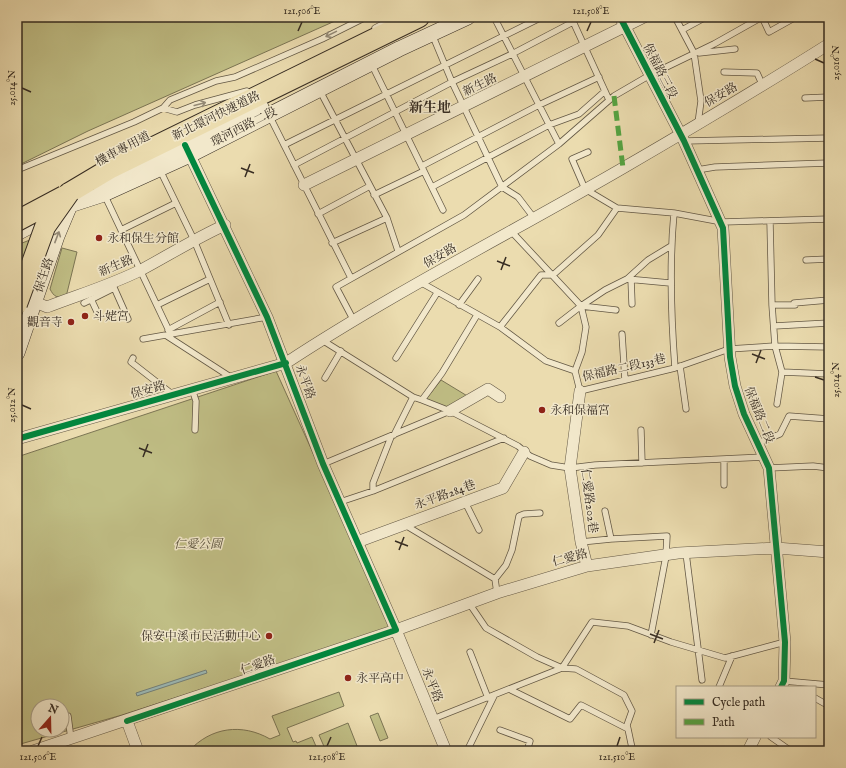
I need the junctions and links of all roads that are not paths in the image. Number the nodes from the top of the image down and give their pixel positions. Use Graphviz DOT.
graph roads {
  1 [pos="366,17"];
  2 [pos="396,17"];
  3 [pos="413,17"];
  4 [pos="419,17"];
  5 [pos="448,17"];
  6 [pos="468,17"];
  7 [pos="494,17"];
  8 [pos="542,17"];
  9 [pos="644,17"];
  10 [pos="675,17"];
  11 [pos="706,17"];
  12 [pos="762,17"];
  13 [pos="796,17"];
  14 [pos="572,19"];
  15 [pos="623,22"];
  16 [pos="682,30"];
  17 [pos="368,31"];
  18 [pos="432,34"];
  19 [pos="504,37"];
  20 [pos="829,44"];
  21 [pos="586,47"];
  22 [pos="735,49"];
  23 [pos="694,53"];
  24 [pos="512,54"];
  25 [pos="370,63"];
  26 [pos="445,65"];
  27 [pos="724,72"];
  28 [pos="650,75"];
  29 [pos="525,77"];
  30 [pos="599,77"];
  31 [pos="452,82"];
  32 [pos="763,86"];
  33 [pos="253,88"];
  34 [pos="319,89"];
  35 [pos="605,92"];
  36 [pos="386,94"];
  37 [pos="829,97"];
  38 [pos="805,98"];
  39 [pos="609,100"];
  40 [pos="539,105"];
  41 [pos="464,107"];
  42 [pos="164,108"];
  43 [pos="395,113"];
  44 [pos="269,114"];
  45 [pos="335,119"];
  46 [pos="549,124"];
  47 [pos="698,124"];
  48 [pos="406,135"];
  49 [pos="478,136"];
  50 [pos="344,138"];
  51 [pos="682,138"];
  52 [pos="829,138"];
  53 [pos="559,144"];
  54 [pos="284,145"];
  55 [pos="188,150"];
  56 [pos="588,152"];
  57 [pos="488,158"];
  58 [pos="356,160"];
  59 [pos="829,163"];
  60 [pos="294,164"];
  61 [pos="423,168"];
  62 [pos="159,169"];
  63 [pos="17,170"];
  64 [pos="697,170"];
  65 [pos="304,185"];
  66 [pos="370,186"];
  67 [pos="432,187"];
  68 [pos="502,187"];
  69 [pos="585,189"];
  70 [pos="104,194"];
  71 [pos="374,195"];
  72 [pos="69,198"];
  73 [pos="176,203"];
  74 [pos="617,208"];
  75 [pos="443,210"];
  76 [pos="318,214"];
  77 [pos="674,214"];
  78 [pos="387,218"];
  79 [pos="534,218"];
  80 [pos="829,219"];
  81 [pos="17,220"];
  82 [pos="722,222"];
  83 [pos="770,222"];
  84 [pos="224,225"];
  85 [pos="121,230"];
  86 [pos="511,230"];
  87 [pos="17,233"];
  88 [pos="194,240"];
  89 [pos="332,242"];
  90 [pos="671,246"];
  91 [pos="398,251"];
  92 [pos="829,259"];
  93 [pos="806,260"];
  94 [pos="141,270"];
  95 [pos="553,275"];
  96 [pos="351,278"];
  97 [pos="210,279"];
  98 [pos="478,279"];
  99 [pos="629,279"];
  100 [pos="420,282"];
  101 [pos="670,283"];
  102 [pos="113,286"];
  103 [pos="437,293"];
  104 [pos="90,299"];
  105 [pos="829,300"];
  106 [pos="220,302"];
  107 [pos="26,303"];
  108 [pos="84,303"];
  109 [pos="632,304"];
  110 [pos="460,305"];
  111 [pos="772,305"];
  112 [pos="157,306"];
  113 [pos="581,306"];
  114 [pos="616,310"];
  115 [pos="477,315"];
  116 [pos="99,316"];
  117 [pos="267,317"];
  118 [pos="128,319"];
  119 [pos="354,321"];
  120 [pos="559,323"];
  121 [pos="829,323"];
  122 [pos="229,325"];
  123 [pos="774,326"];
  124 [pos="500,327"];
  125 [pos="169,334"];
  126 [pos="622,334"];
  127 [pos="142,339"];
  128 [pos="322,340"];
  129 [pos="776,346"];
  130 [pos="829,347"];
  131 [pos="729,349"];
  132 [pos="341,351"];
  133 [pos="17,353"];
  134 [pos="133,358"];
  135 [pos="396,358"];
  136 [pos="286,363"];
  137 [pos="678,367"];
  138 [pos="575,371"];
  139 [pos="782,372"];
  140 [pos="829,374"];
  141 [pos="232,378"];
  142 [pos="325,378"];
  143 [pos="625,380"];
  144 [pos="192,389"];
  145 [pos="580,392"];
  146 [pos="172,394"];
  147 [pos="413,397"];
  148 [pos="500,397"];
  149 [pos="422,400"];
  150 [pos="777,404"];
  151 [pos="686,409"];
  152 [pos="450,411"];
  153 [pos="829,419"];
  154 [pos="195,430"];
  155 [pos="641,430"];
  156 [pos="393,436"];
  157 [pos="17,438"];
  158 [pos="504,438"];
  159 [pos="758,443"];
  160 [pos="524,452"];
  161 [pos="764,457"];
  162 [pos="724,459"];
  163 [pos="642,463"];
  164 [pos="323,464"];
  165 [pos="570,468"];
  166 [pos="769,468"];
  167 [pos="829,468"];
  168 [pos="724,485"];
  169 [pos="373,491"];
  170 [pos="465,501"];
  171 [pos="340,502"];
  172 [pos="604,511"];
  173 [pos="540,514"];
  174 [pos="403,524"];
  175 [pos="478,530"];
  176 [pos="612,539"];
  177 [pos="357,542"];
  178 [pos="581,542"];
  179 [pos="776,548"];
  180 [pos="829,552"];
  181 [pos="686,553"];
  182 [pos="666,556"];
  183 [pos="587,566"];
  184 [pos="495,579"];
  185 [pos="497,593"];
  186 [pos="469,603"];
  187 [pos="396,630"];
  188 [pos="651,635"];
  189 [pos="785,642"];
  190 [pos="698,650"];
  191 [pos="470,652"];
  192 [pos="732,656"];
  193 [pos="562,668"];
  194 [pos="702,680"];
  195 [pos="783,684"];
  196 [pos="813,685"];
  197 [pos="829,685"];
  198 [pos="719,686"];
  199 [pos="511,690"];
  200 [pos="491,697"];
  201 [pos="816,701"];
  202 [pos="829,706"];
  203 [pos="432,719"];
  204 [pos="127,721"];
  205 [pos="628,729"];
  206 [pos="500,730"];
  207 [pos="70,731"];
  208 [pos="754,738"];
  209 [pos="772,738"];
  210 [pos="71,739"];
  211 [pos="38,750"];
  212 [pos="629,750"];
  213 [pos="745,750"];
  214 [pos="138,751"];
  215 [pos="446,751"];
  216 [pos="467,751"];
  217 [pos="527,751"];
  218 [pos="638,751"];
  219 [pos="792,751"];
  1 -- 42 [label="lane, one-way"];
  2 -- 17 [label="lane"];
  3 -- 81 [label="lane, 機車專用道, bridge"];
  4 -- 72 [label="highway, 新北環河快速道路"];
  5 -- 55 [label="main road, 環河西路二段"];
  6 -- 18 [label="main road, 環河西路二段"];
  7 -- 19 [label="lane"];
  8 -- 19 [label="lane"];
  9 -- 15 [label="street, 新生路"];
  10 -- 16 [label="lane"];
  11 -- 16 [label="lane"];
  12 -- 13 [label="lane"];
  12 -- 23 [label="lane"];
  14 -- 21 [label="lane"];
  14 -- 24 [label="lane"];
  15 -- 21 [label="street, 新生路"];
  15 -- 28 [label="street, 保福路三段"];
  16 -- 23 [label="lane"];
  18 -- 25 [label="main road, 環河西路二段"];
  18 -- 26 [label="lane"];
  19 -- 24 [label="lane"];
  19 -- 26 [label="lane"];
  20 -- 32 [label="street, 保安路"];
  21 -- 29 [label="street, 新生路"];
  21 -- 30 [label="lane"];
  22 -- 23 [label="lane"];
  23 -- 28 [label="lane"];
  23 -- 47 [label="lane"];
  24 -- 29 [label="lane"];
  24 -- 31 [label="lane"];
  25 -- 34 [label="main road, 環河西路二段"];
  25 -- 36 [label="lane"];
  26 -- 31 [label="lane"];
  26 -- 36 [label="lane"];
  27 -- 32 [label="lane"];
  28 -- 39 [label="lane"];
  28 -- 51 [label="street, 保福路三段"];
  29 -- 40 [label="lane"];
  29 -- 41 [label="street, 新生路"];
  30 -- 35 [label="lane"];
  30 -- 40 [label="lane"];
  31 -- 41 [label="lane"];
  31 -- 43 [label="lane"];
  32 -- 47 [label="street, 保安路"];
  42 -- 33 [label="lane, one-way"];
  34 -- 44 [label="main road, 環河西路二段"];
  34 -- 45 [label="lane"];
  35 -- 39 [label="lane"];
  35 -- 46 [label="lane"];
  36 -- 43 [label="lane"];
  36 -- 45 [label="lane"];
  37 -- 38 [label="lane"];
  39 -- 53 [label="lane"];
  40 -- 46 [label="lane"];
  40 -- 49 [label="lane"];
  41 -- 48 [label="street, 新生路"];
  41 -- 49 [label="lane"];
  42 -- 63 [label="lane"];
  43 -- 48 [label="lane"];
  43 -- 50 [label="lane"];
  44 -- 54 [label="lane"];
  44 -- 55 [label="main road, 環河西路二段"];
  45 -- 50 [label="lane"];
  45 -- 54 [label="lane"];
  46 -- 53 [label="lane"];
  46 -- 57 [label="lane"];
  47 -- 51 [label="street, 保安路"];
  48 -- 58 [label="street, 新生路"];
  48 -- 61 [label="lane"];
  49 -- 57 [label="lane"];
  49 -- 61 [label="lane"];
  50 -- 58 [label="lane"];
  50 -- 60 [label="lane"];
  51 -- 52 [label="lane"];
  51 -- 64 [label="street, 保福路二段"];
  51 -- 69 [label="street, 保安路"];
  53 -- 68 [label="lane"];
  54 -- 60 [label="lane"];
  55 -- 62 [label="main road, 環河西路二段"];
  55 -- 72 [label="main road, 環河西路二段"];
  55 -- 84 [label="street, 永平路"];
  56 -- 69 [label="lane"];
  57 -- 67 [label="lane"];
  57 -- 68 [label="lane"];
  58 -- 65 [label="street, 新生路"];
  58 -- 66 [label="lane"];
  59 -- 64 [label="lane"];
  60 -- 65 [label="lane"];
  61 -- 67 [label="lane"];
  61 -- 71 [label="lane"];
  62 -- 70 [label="main road, 環河西路二段"];
  62 -- 73 [label="lane"];
  64 -- 82 [label="street, 保福路二段"];
  65 -- 76 [label="lane"];
  66 -- 71 [label="lane"];
  66 -- 76 [label="lane"];
  67 -- 75 [label="lane"];
  68 -- 79 [label="lane"];
  68 -- 91 [label="lane"];
  69 -- 74 [label="lane"];
  69 -- 79 [label="street, 保安路"];
  70 -- 72 [label="main road, 環河西路二段"];
  70 -- 85 [label="lane"];
  71 -- 78 [label="lane"];
  72 -- 81 [label="highway, 新北環河快速道路, bridge"];
  72 -- 87 [label="main road, 環河西路二段"];
  72 -- 107 [label="highway, bridge"];
  73 -- 85 [label="lane"];
  73 -- 88 [label="lane"];
  74 -- 77 [label="lane"];
  74 -- 95 [label="lane"];
  76 -- 89 [label="lane"];
  77 -- 82 [label="lane"];
  77 -- 90 [label="lane"];
  78 -- 89 [label="lane"];
  78 -- 91 [label="lane"];
  79 -- 86 [label="street, 保安路"];
  80 -- 83 [label="lane"];
  82 -- 83 [label="lane"];
  82 -- 131 [label="street, 保福路二段"];
  83 -- 111 [label="lane"];
  84 -- 88 [label="street, 新生路"];
  84 -- 117 [label="street, 永平路"];
  85 -- 94 [label="lane"];
  86 -- 95 [label="lane"];
  86 -- 100 [label="street, 保安路"];
  88 -- 94 [label="street, 新生路"];
  88 -- 97 [label="lane"];
  89 -- 96 [label="lane"];
  90 -- 99 [label="lane"];
  90 -- 101 [label="lane"];
  91 -- 96 [label="lane"];
  92 -- 93 [label="lane"];
  94 -- 102 [label="street, 新生路"];
  94 -- 112 [label="lane"];
  95 -- 113 [label="lane"];
  95 -- 124 [label="lane"];
  96 -- 119 [label="lane"];
  97 -- 106 [label="lane"];
  97 -- 112 [label="lane"];
  98 -- 110 [label="lane"];
  99 -- 101 [label="lane"];
  99 -- 109 [label="lane"];
  99 -- 113 [label="lane"];
  100 -- 103 [label="lane, 保福路二段133巷"];
  100 -- 119 [label="street, 保安路"];
  101 -- 137 [label="lane"];
  102 -- 104 [label="lane"];
  102 -- 107 [label="street, 新生路"];
  102 -- 118 [label="lane"];
  103 -- 110 [label="lane, 保福路二段133巷"];
  103 -- 135 [label="lane"];
  104 -- 108 [label="lane"];
  104 -- 116 [label="lane"];
  105 -- 111 [label="lane"];
  106 -- 122 [label="lane"];
  106 -- 125 [label="lane"];
  107 -- 133 [label="main road, 保生路"];
  110 -- 115 [label="lane, 保福路二段133巷"];
  111 -- 123 [label="lane"];
  112 -- 125 [label="lane"];
  113 -- 114 [label="lane"];
  113 -- 120 [label="lane"];
  113 -- 138 [label="lane"];
  115 -- 124 [label="lane, 保福路二段133巷"];
  115 -- 149 [label="lane"];
  117 -- 122 [label="lane"];
  117 -- 136 [label="street, 永平路"];
  119 -- 128 [label="street, 保安路"];
  121 -- 123 [label="lane"];
  122 -- 125 [label="lane"];
  123 -- 129 [label="lane"];
  124 -- 138 [label="lane, 保福路二段133巷"];
  125 -- 127 [label="lane"];
  125 -- 141 [label="lane"];
  126 -- 143 [label="lane"];
  128 -- 132 [label="lane"];
  128 -- 136 [label="street, 保安路"];
  129 -- 130 [label="lane, 保福路二段133巷"];
  129 -- 131 [label="lane, 保福路二段133巷"];
  129 -- 139 [label="lane"];
  131 -- 137 [label="lane, 保福路二段133巷"];
  131 -- 159 [label="street, 保福路二段"];
  132 -- 142 [label="lane"];
  132 -- 147 [label="lane"];
  134 -- 146 [label="lane"];
  136 -- 141 [label="street, 保安路"];
  136 -- 164 [label="street, 永平路"];
  137 -- 143 [label="lane, 保福路二段133巷"];
  137 -- 151 [label="lane"];
  138 -- 145 [label="lane, 保福路二段133巷"];
  139 -- 140 [label="lane"];
  139 -- 150 [label="lane"];
  141 -- 144 [label="street, 保安路"];
  143 -- 145 [label="lane, 保福路二段133巷"];
  144 -- 146 [label="street, 保安路"];
  144 -- 154 [label="lane"];
  145 -- 165 [label="street, 仁愛路202巷"];
  146 -- 157 [label="street, 保安路"];
  147 -- 149 [label="lane"];
  147 -- 156 [label="lane"];
  148 -- 152 [label="street"];
  149 -- 152 [label="lane"];
  152 -- 156 [label="lane"];
  152 -- 158 [label="lane"];
  153 -- 159 [label="lane"];
  155 -- 163 [label="lane"];
  156 -- 164 [label="lane"];
  156 -- 169 [label="lane"];
  158 -- 160 [label="lane"];
  158 -- 169 [label="lane"];
  159 -- 161 [label="street, 保福路二段"];
  160 -- 165 [label="lane"];
  160 -- 170 [label="street, 永平路284巷"];
  161 -- 162 [label="lane"];
  161 -- 166 [label="street, 保福路二段"];
  162 -- 163 [label="lane"];
  162 -- 168 [label="lane"];
  163 -- 165 [label="lane"];
  164 -- 171 [label="street, 永平路"];
  165 -- 178 [label="street, 仁愛路202巷"];
  166 -- 167 [label="lane"];
  166 -- 179 [label="street, 保福路二段"];
  169 -- 171 [label="lane"];
  170 -- 174 [label="street, 永平路284巷"];
  170 -- 175 [label="lane"];
  171 -- 177 [label="street, 永平路"];
  172 -- 176 [label="lane"];
  173 -- 184 [label="lane"];
  174 -- 177 [label="street, 永平路284巷"];
  174 -- 184 [label="lane"];
  176 -- 178 [label="lane"];
  176 -- 182 [label="lane"];
  177 -- 187 [label="street, 永平路"];
  178 -- 183 [label="street, 仁愛路202巷"];
  179 -- 180 [label="street, 仁愛路"];
  179 -- 181 [label="street, 仁愛路"];
  179 -- 189 [label="street, 保福路二段"];
  181 -- 182 [label="street, 仁愛路"];
  181 -- 190 [label="lane"];
  182 -- 183 [label="street, 仁愛路"];
  182 -- 188 [label="lane"];
  183 -- 185 [label="street, 仁愛路"];
  184 -- 185 [label="lane"];
  185 -- 186 [label="street, 仁愛路"];
  186 -- 187 [label="street, 仁愛路"];
  186 -- 193 [label="lane"];
  187 -- 203 [label="street, 永平路"];
  187 -- 204 [label="street, 仁愛路"];
  188 -- 190 [label="lane"];
  188 -- 193 [label="lane"];
  189 -- 192 [label="lane"];
  189 -- 195 [label="street, 保福路二段"];
  190 -- 192 [label="lane"];
  190 -- 194 [label="lane"];
  191 -- 200 [label="lane"];
  192 -- 198 [label="lane"];
  193 -- 199 [label="lane"];
  193 -- 205 [label="lane"];
  195 -- 196 [label="lane"];
  196 -- 197 [label="lane"];
  199 -- 200 [label="lane"];
  199 -- 205 [label="lane"];
  200 -- 203 [label="lane"];
  200 -- 216 [label="lane"];
  201 -- 202 [label="lane"];
  203 -- 215 [label="street, 永平路"];
  204 -- 210 [label="street, 仁愛路"];
  204 -- 214 [label="street"];
  205 -- 212 [label="lane"];
  206 -- 217 [label="lane"];
  207 -- 210 [label="lane"];
  208 -- 213 [label="street"];
  209 -- 219 [label="lane"];
  210 -- 211 [label="street, 仁愛路"];
  212 -- 218 [label="lane"];
}
